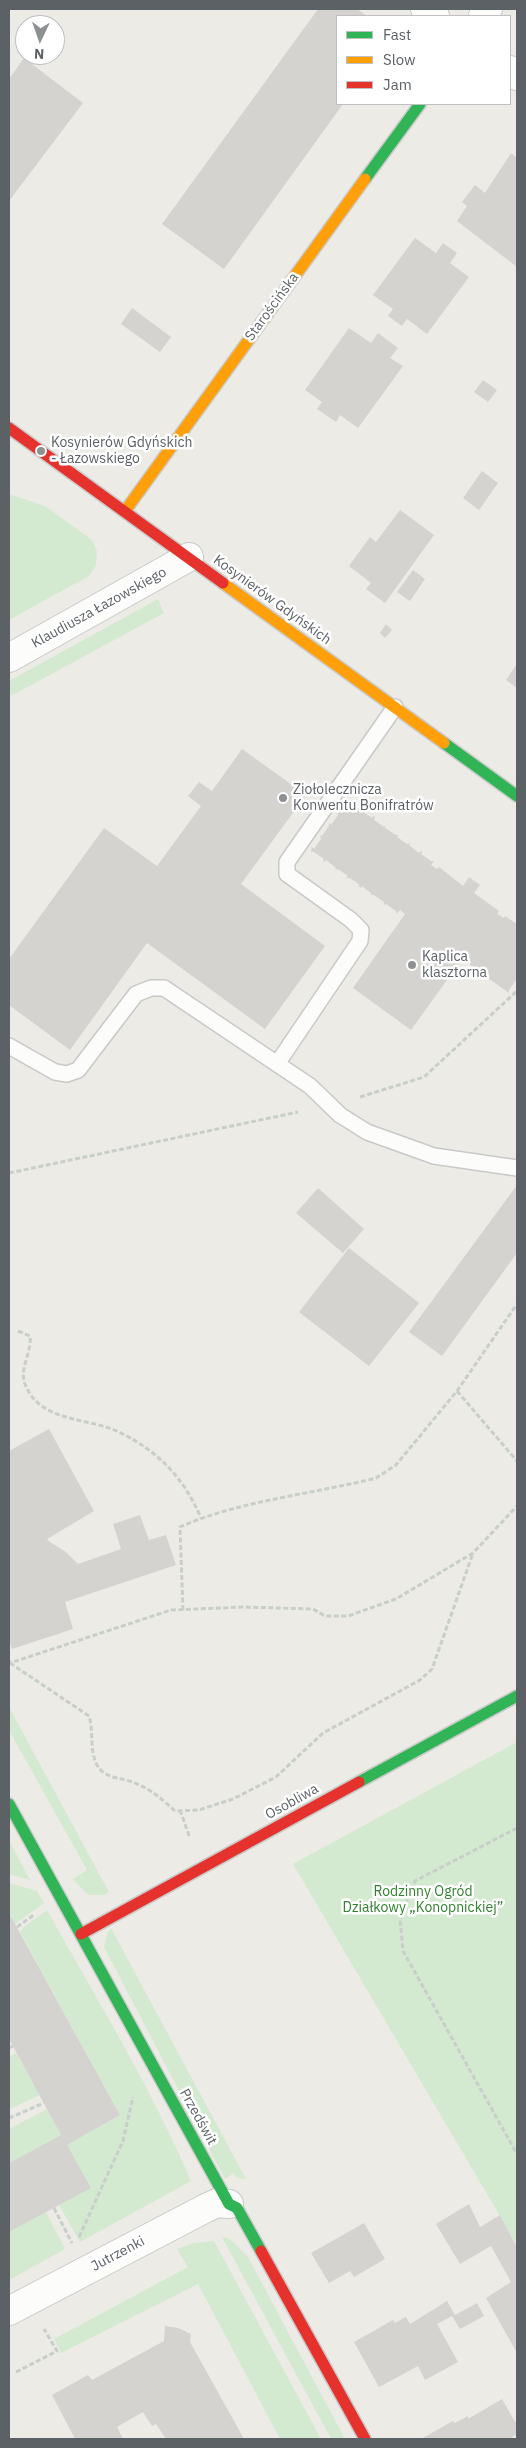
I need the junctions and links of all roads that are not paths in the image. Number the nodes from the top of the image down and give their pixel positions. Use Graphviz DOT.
graph roads {
  1 [pos="419,105"];
  2 [pos="9,428"];
  3 [pos="125,511"];
  4 [pos="189,557"];
  5 [pos="9,658"];
  6 [pos="395,708"];
  7 [pos="517,796"];
  8 [pos="9,1046"];
  9 [pos="277,1064"];
  10 [pos="517,1168"];
  11 [pos="517,1696"];
  12 [pos="9,1804"];
  13 [pos="82,1934"];
  14 [pos="229,2204"];
  15 [pos="9,2311"];
  16 [pos="364,2439"];
  1 -- 3 [label="street, Starościńska"];
  2 -- 3 [label="street, Kosynierów Gdyńskich"];
  3 -- 4 [label="street, Kosynierów Gdyńskich"];
  4 -- 5 [label="street, Klaudiusza Łazowskiego"];
  4 -- 6 [label="street, Kosynierów Gdyńskich"];
  6 -- 7 [label="street, Kosynierów Gdyńskich"];
  6 -- 9 [label="lane"];
  8 -- 9 [label="lane"];
  9 -- 10 [label="lane"];
  11 -- 13 [label="street, Osobliwa"];
  12 -- 13 [label="street, Przedświt"];
  13 -- 14 [label="street, Przedświt"];
  14 -- 15 [label="street, Jutrzenki"];
  14 -- 16 [label="street, Przedświt"];
}
